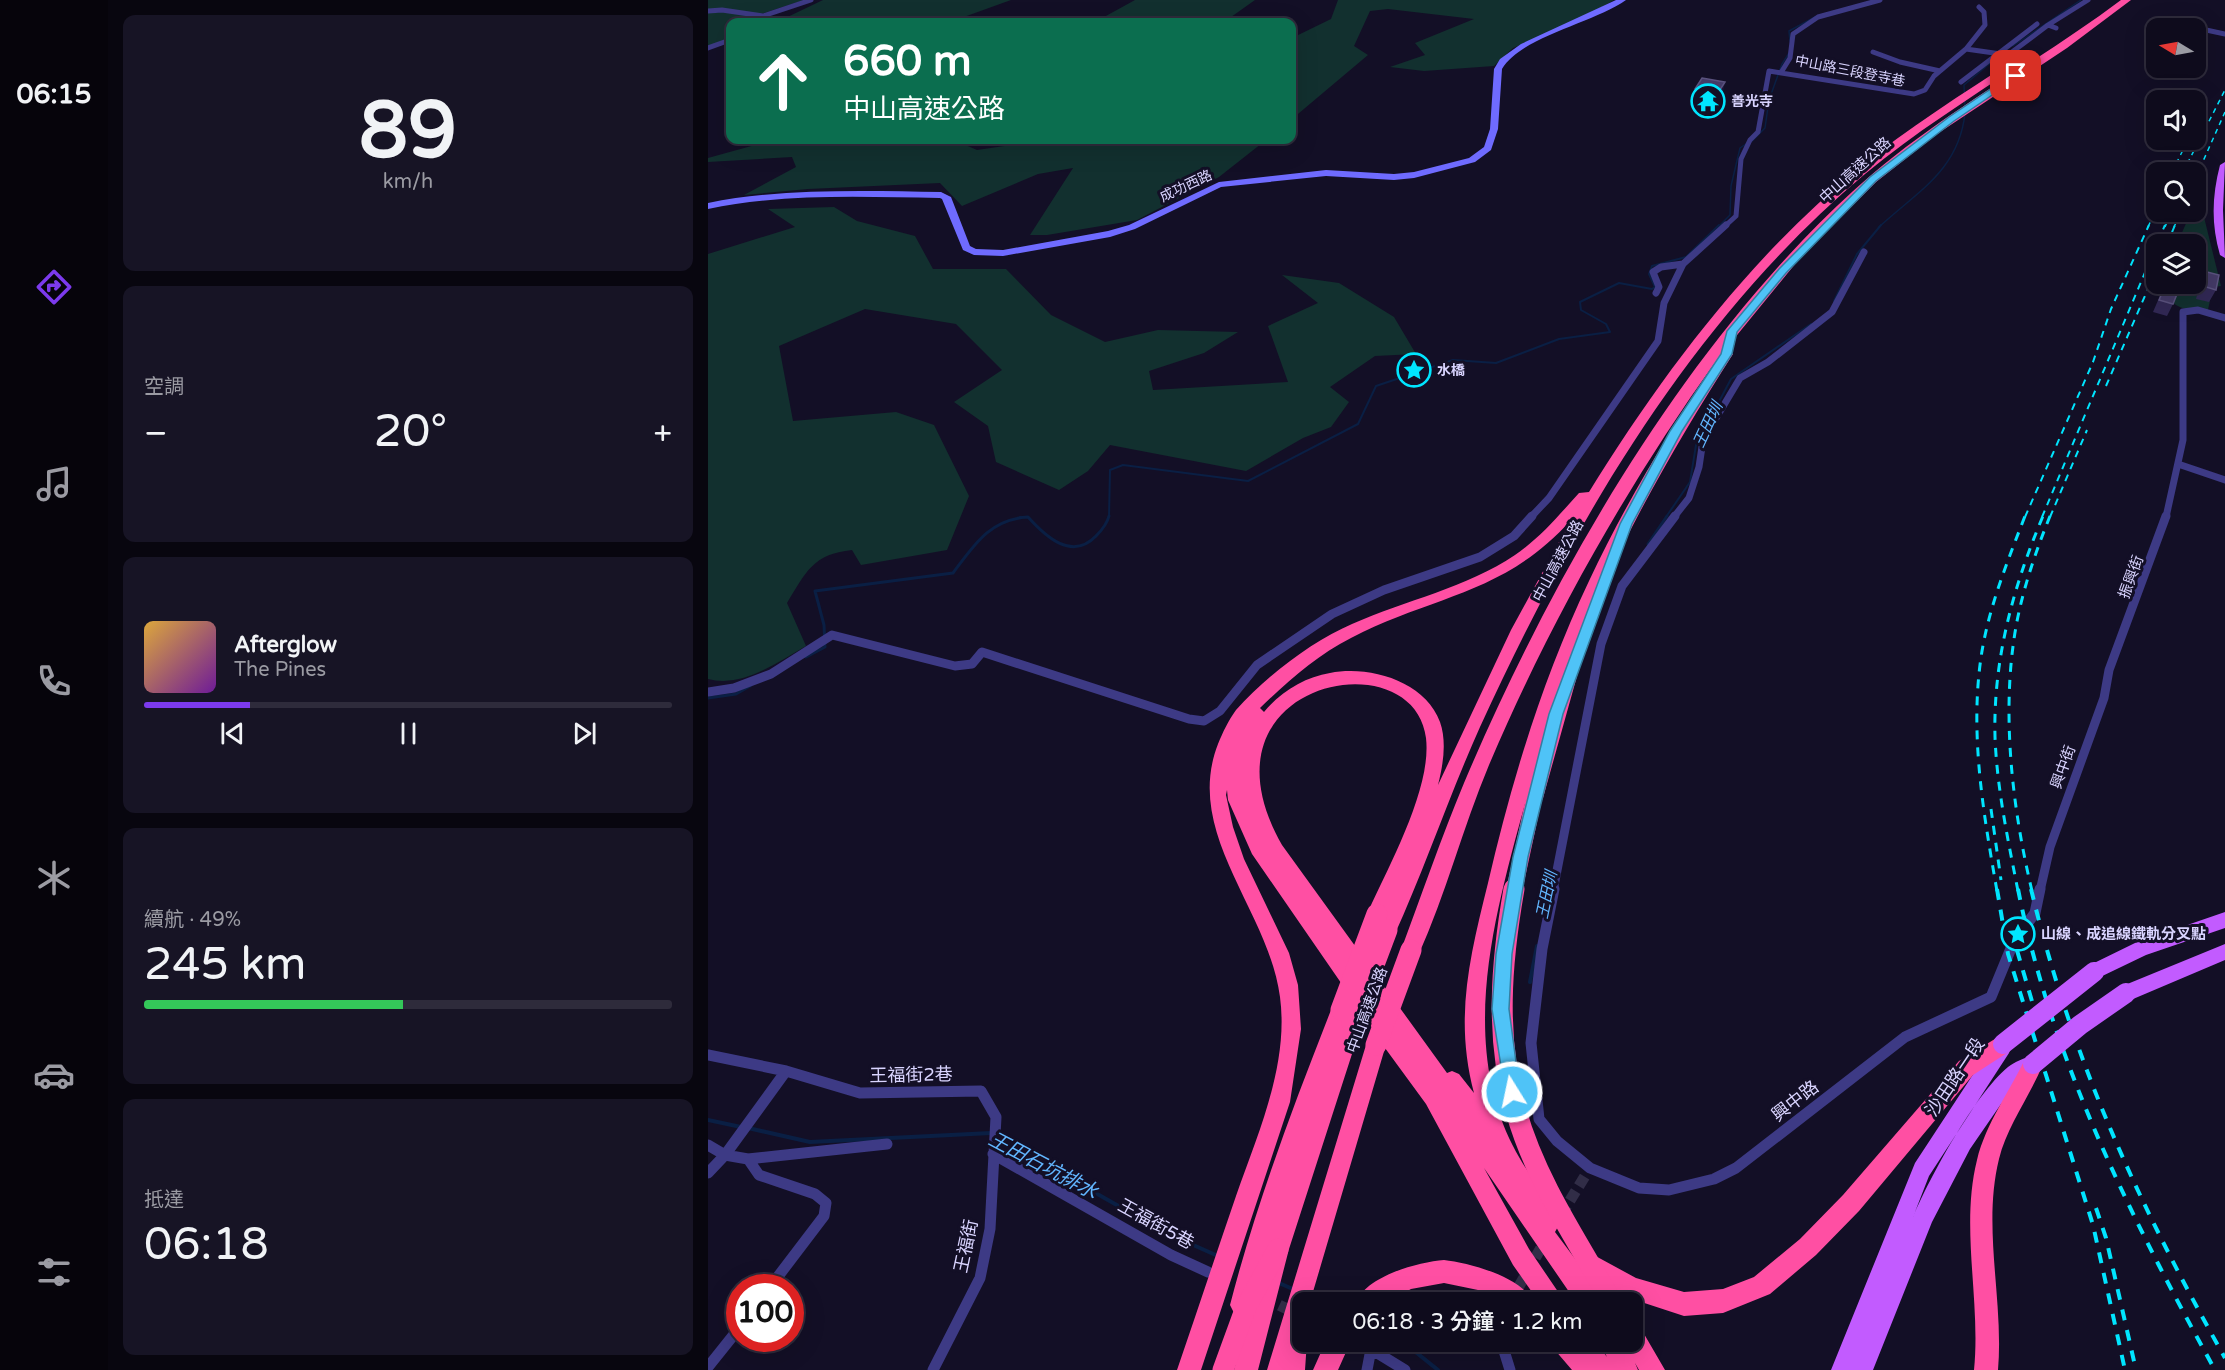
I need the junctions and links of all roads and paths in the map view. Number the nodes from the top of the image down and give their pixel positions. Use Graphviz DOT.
graph roads {
  1 [pos="811,0"];
  2 [pos="1622,0"];
  3 [pos="1880,0"];
  4 [pos="2088,0"];
  5 [pos="2127,0"];
  6 [pos="1979,7"];
  7 [pos="708,11"];
  8 [pos="762,15"];
  9 [pos="760,18"];
  10 [pos="2037,24"];
  11 [pos="2048,25"];
  12 [pos="2059,29"];
  13 [pos="2206,30"];
  14 [pos="2225,34"];
  15 [pos="2053,38"];
  16 [pos="726,41"];
  17 [pos="708,48"];
  18 [pos="1966,49"];
  19 [pos="1873,52"];
  20 [pos="1994,55"];
  21 [pos="2024,58"];
  22 [pos="1780,70"];
  23 [pos="1940,71"];
  24 [pos="1960,82"];
  25 [pos="1947,115"];
  26 [pos="2225,165"];
  27 [pos="708,206"];
  28 [pos="1864,252"];
  29 [pos="2225,255"];
  30 [pos="1683,264"];
  31 [pos="1656,293"];
  32 [pos="2225,318"];
  33 [pos="1732,331"];
  34 [pos="2178,464"];
  35 [pos="1610,465"];
  36 [pos="2225,480"];
  37 [pos="1626,524"];
  38 [pos="1277,683"];
  39 [pos="708,692"];
  40 [pos="2104,698"];
  41 [pos="2225,920"];
  42 [pos="1382,922"];
  43 [pos="2225,952"];
  44 [pos="2000,977"];
  45 [pos="1346,1016"];
  46 [pos="1412,1039"];
  47 [pos="2004,1044"];
  48 [pos="708,1055"];
  49 [pos="2033,1064"];
  50 [pos="786,1071"];
  51 [pos="887,1144"];
  52 [pos="708,1145"];
  53 [pos="993,1149"];
  54 [pos="1504,1152"];
  55 [pos="725,1155"];
  56 [pos="748,1159"];
  57 [pos="708,1173"];
  58 [pos="1278,1249"];
  59 [pos="1220,1264"];
  60 [pos="780,1274"];
  61 [pos="1302,1292"];
  62 [pos="1381,1292"];
  63 [pos="1506,1292"];
  64 [pos="1546,1292"];
  65 [pos="1583,1292"];
  66 [pos="1606,1292"];
  67 [pos="1292,1326"];
  68 [pos="1235,1333"];
  69 [pos="726,1345"];
  70 [pos="1295,1352"];
  71 [pos="1348,1352"];
  72 [pos="1360,1352"];
  73 [pos="1370,1352"];
  74 [pos="1504,1352"];
  75 [pos="1569,1352"];
  76 [pos="1572,1352"];
  77 [pos="1589,1352"];
  78 [pos="1617,1352"];
  79 [pos="1642,1352"];
  80 [pos="708,1367"];
  81 [pos="933,1370"];
  82 [pos="1189,1370"];
  83 [pos="1223,1370"];
  84 [pos="1246,1370"];
  85 [pos="1279,1370"];
  86 [pos="1293,1370"];
  87 [pos="1325,1370"];
  88 [pos="1367,1370"];
  89 [pos="1405,1370"];
  90 [pos="1510,1370"];
  91 [pos="1580,1370"];
  92 [pos="1588,1370"];
  93 [pos="1601,1370"];
  94 [pos="1626,1370"];
  95 [pos="1653,1370"];
  96 [pos="1842,1370"];
  97 [pos="1862,1370"];
  98 [pos="1986,1370"];
  1 -- 8 [label="street"];
  2 -- 27 [label="street, 成功西路"];
  3 -- 22 [label="street"];
  4 -- 11 [label="street"];
  5 -- 25 [label="highway, 中山高速公路"];
  6 -- 18 [label="street, 中山路三段登寺巷"];
  7 -- 8 [label="street"];
  8 -- 9 [label="street"];
  10 -- 20 [label="street"];
  11 -- 12 [label="street"];
  11 -- 20 [label="street"];
  12 -- 15 [label="highway"];
  13 -- 14 [label="street"];
  16 -- 17 [label="street"];
  18 -- 20 [label="street"];
  18 -- 23 [label="street, 中山路三段登寺巷"];
  19 -- 23 [label="street"];
  20 -- 24 [label="street"];
  21 -- 25 [label="highway, 中山高速公路"];
  22 -- 23 [label="street, 中山路三段登寺巷"];
  22 -- 30 [label="street"];
  25 -- 33 [label="highway, 中山高速公路"];
  25 -- 35 [label="highway, 中山高速公路"];
  26 -- 29 [label="main road"];
  28 -- 44 [label="street, 興中路"];
  30 -- 31 [label="street"];
  30 -- 39 [label="street"];
  32 -- 34 [label="street, 振興街"];
  33 -- 37 [label="highway"];
  33 -- 61 [label="highway, 中山高速公路, bridge"];
  34 -- 36 [label="street"];
  34 -- 40 [label="street, 振興街"];
  35 -- 38 [label="highway"];
  35 -- 42 [label="highway, 中山高速公路"];
  37 -- 54 [label="highway"];
  37 -- 66 [label="highway, bridge"];
  38 -- 59 [label="highway"];
  38 -- 64 [label="highway"];
  40 -- 44 [label="street, 興中街"];
  41 -- 47 [label="main road, 沙田路一段, bridge"];
  42 -- 45 [label="highway, 中山高速公路, bridge"];
  42 -- 46 [label="highway"];
  43 -- 49 [label="main road, bridge"];
  45 -- 58 [label="highway, 中山高速公路"];
  45 -- 68 [label="highway"];
  46 -- 54 [label="highway"];
  46 -- 65 [label="highway"];
  47 -- 54 [label="highway"];
  47 -- 96 [label="main road, 沙田路一段"];
  48 -- 50 [label="street, 王福街2巷"];
  49 -- 97 [label="main road"];
  49 -- 98 [label="highway"];
  50 -- 53 [label="street, 王福街2巷"];
  50 -- 55 [label="street"];
  51 -- 56 [label="street"];
  52 -- 55 [label="street"];
  53 -- 59 [label="street, 王福街5巷"];
  53 -- 81 [label="street, 王福街"];
  55 -- 56 [label="street"];
  55 -- 57 [label="street"];
  56 -- 60 [label="street"];
  58 -- 68 [label="highway, 中山高速公路, bridge"];
  58 -- 84 [label="highway, 中山高速公路"];
  59 -- 82 [label="highway"];
  62 -- 63 [label="highway"];
  67 -- 85 [label="highway, 中山高速公路"];
  68 -- 83 [label="highway, 中山高速公路, bridge"];
  69 -- 80 [label="street"];
  70 -- 86 [label="highway, 中山高速公路"];
  71 -- 87 [label="highway"];
  72 -- 88 [label="street"];
  73 -- 89 [label="street"];
  74 -- 90 [label="street"];
  75 -- 91 [label="highway"];
  76 -- 92 [label="highway"];
  77 -- 93 [label="highway"];
  78 -- 94 [label="highway"];
  79 -- 95 [label="highway"];
}
